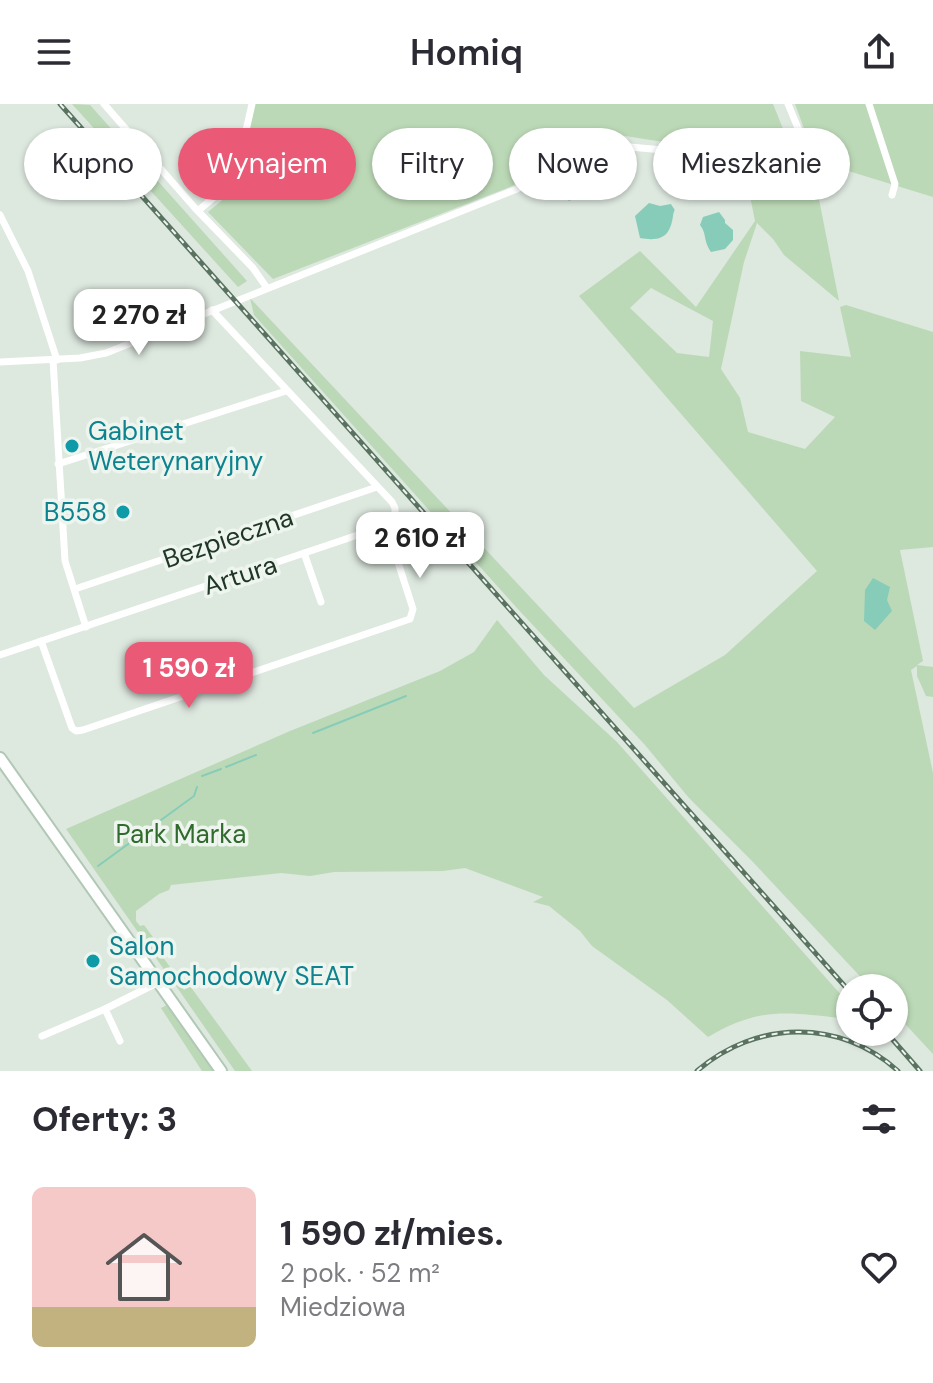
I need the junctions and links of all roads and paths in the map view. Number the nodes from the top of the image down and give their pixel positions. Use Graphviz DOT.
graph roads {
  1 [pos="104,104"];
  2 [pos="252,104"];
  3 [pos="788,104"];
  4 [pos="869,104"];
  5 [pos="798,128"];
  6 [pos="653,149"];
  7 [pos="892,195"];
  8 [pos="199,210"];
  9 [pos="0,215"];
  10 [pos="267,288"];
  11 [pos="212,310"];
  12 [pos="55,360"];
  13 [pos="0,362"];
  14 [pos="286,391"];
  15 [pos="58,464"];
  16 [pos="377,487"];
  17 [pos="386,525"];
  18 [pos="304,553"];
  19 [pos="78,588"];
  20 [pos="321,602"];
  21 [pos="86,627"];
  22 [pos="41,641"];
  23 [pos="0,655"];
  24 [pos="0,758"];
  25 [pos="159,982"];
  26 [pos="105,1009"];
  27 [pos="42,1036"];
  28 [pos="120,1041"];
  29 [pos="221,1071"];
  1 -- 8 [label="street"];
  2 -- 8 [label="street"];
  3 -- 5 [label="street"];
  4 -- 7 [label="street"];
  6 -- 10 [label="street"];
  8 -- 10 [label="street"];
  9 -- 12 [label="street"];
  10 -- 11 [label="street"];
  11 -- 12 [label="street"];
  11 -- 14 [label="street"];
  12 -- 13 [label="street"];
  12 -- 15 [label="street"];
  14 -- 15 [label="street"];
  14 -- 16 [label="street"];
  15 -- 21 [label="street"];
  16 -- 17 [label="street"];
  16 -- 19 [label="street, Bezpieczna"];
  17 -- 18 [label="street, Artura"];
  17 -- 22 [label="street"];
  18 -- 20 [label="street"];
  18 -- 21 [label="street, Artura"];
  21 -- 22 [label="street, Artura"];
  22 -- 23 [label="street, Artura"];
  24 -- 25 [label="street"];
  25 -- 26 [label="street"];
  25 -- 29 [label="street"];
  26 -- 27 [label="street"];
  26 -- 28 [label="street"];
}
